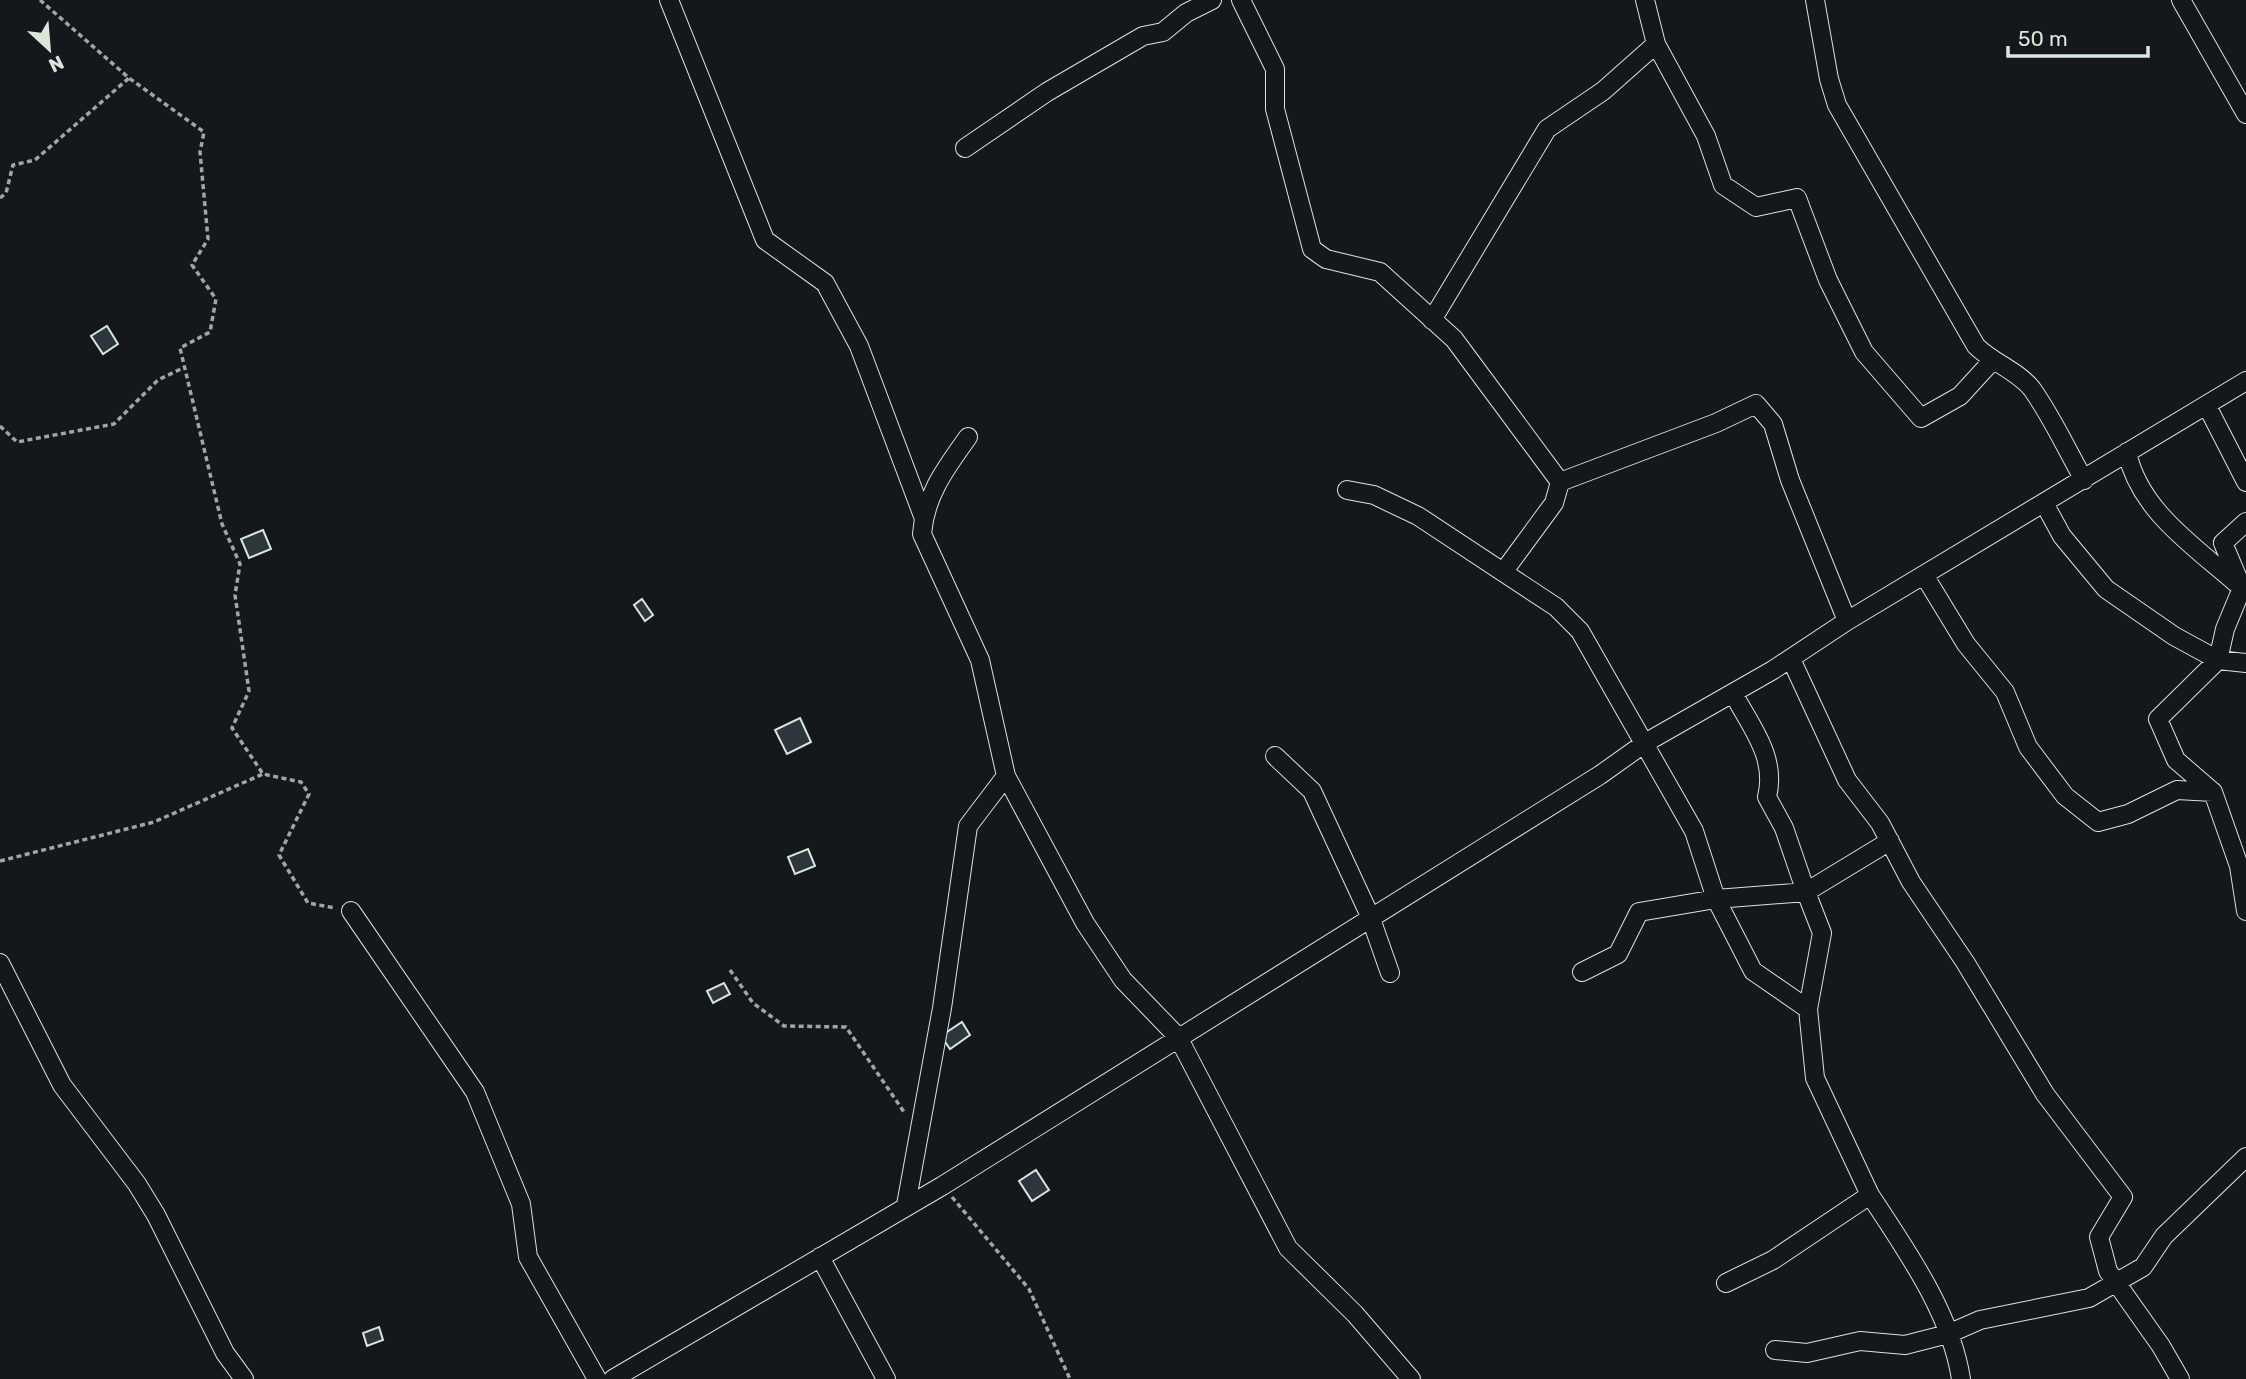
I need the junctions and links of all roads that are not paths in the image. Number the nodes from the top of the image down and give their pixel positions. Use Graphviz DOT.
graph roads {
  1 [pos="669,0"];
  2 [pos="1212,0"];
  3 [pos="1241,0"];
  4 [pos="1645,0"];
  5 [pos="1815,0"];
  6 [pos="2180,0"];
  7 [pos="1182,7"];
  8 [pos="1656,44"];
  9 [pos="2246,114"];
  10 [pos="965,148"];
  11 [pos="1432,320"];
  12 [pos="1992,361"];
  13 [pos="2246,381"];
  14 [pos="2207,406"];
  15 [pos="968,437"];
  16 [pos="2127,452"];
  17 [pos="2084,480"];
  18 [pos="1560,482"];
  19 [pos="2246,482"];
  20 [pos="1347,490"];
  21 [pos="2044,503"];
  22 [pos="923,516"];
  23 [pos="2246,522"];
  24 [pos="1504,571"];
  25 [pos="1924,575"];
  26 [pos="2244,589"];
  27 [pos="1847,621"];
  28 [pos="1791,659"];
  29 [pos="2218,660"];
  30 [pos="2246,663"];
  31 [pos="1733,693"];
  32 [pos="1645,743"];
  33 [pos="1275,756"];
  34 [pos="1006,776"];
  35 [pos="2213,792"];
  36 [pos="1890,842"];
  37 [pos="1807,892"];
  38 [pos="1717,899"];
  39 [pos="351,911"];
  40 [pos="2246,911"];
  41 [pos="1370,916"];
  42 [pos="0,963"];
  43 [pos="1582,972"];
  44 [pos="1390,974"];
  45 [pos="1808,1009"];
  46 [pos="1178,1037"];
  47 [pos="2246,1157"];
  48 [pos="1870,1195"];
  49 [pos="906,1205"];
  50 [pos="820,1257"];
  51 [pos="1726,1283"];
  52 [pos="2118,1284"];
  53 [pos="1948,1334"];
  54 [pos="1775,1350"];
  55 [pos="244,1379"];
  56 [pos="597,1379"];
  57 [pos="613,1379"];
  58 [pos="886,1379"];
  59 [pos="1410,1379"];
  60 [pos="1961,1379"];
  61 [pos="2180,1379"];
  1 -- 22 [label="street"];
  2 -- 7 [label="street"];
  3 -- 11 [label="street"];
  4 -- 8 [label="street"];
  5 -- 12 [label="street"];
  6 -- 9 [label="street"];
  7 -- 10 [label="street"];
  8 -- 11 [label="street"];
  8 -- 12 [label="street"];
  11 -- 18 [label="street"];
  12 -- 17 [label="street"];
  13 -- 14 [label="street"];
  14 -- 16 [label="street"];
  14 -- 19 [label="street"];
  15 -- 22 [label="street"];
  16 -- 17 [label="street"];
  16 -- 26 [label="street"];
  17 -- 21 [label="street"];
  18 -- 24 [label="street"];
  18 -- 27 [label="street"];
  20 -- 24 [label="street"];
  21 -- 25 [label="street"];
  21 -- 29 [label="street"];
  22 -- 34 [label="street"];
  23 -- 26 [label="street"];
  24 -- 32 [label="street"];
  25 -- 27 [label="street"];
  25 -- 35 [label="street"];
  26 -- 29 [label="street"];
  27 -- 28 [label="street"];
  28 -- 31 [label="street"];
  28 -- 36 [label="street"];
  29 -- 30 [label="street"];
  29 -- 35 [label="street"];
  31 -- 32 [label="street"];
  31 -- 37 [label="street"];
  32 -- 38 [label="street"];
  32 -- 41 [label="street"];
  33 -- 41 [label="street"];
  34 -- 46 [label="street"];
  34 -- 49 [label="street"];
  35 -- 40 [label="street"];
  36 -- 37 [label="street"];
  36 -- 52 [label="street"];
  37 -- 38 [label="street"];
  37 -- 45 [label="street"];
  38 -- 43 [label="street"];
  38 -- 45 [label="street"];
  39 -- 56 [label="street"];
  41 -- 44 [label="street"];
  41 -- 46 [label="street"];
  42 -- 55 [label="street"];
  45 -- 48 [label="street"];
  46 -- 49 [label="street"];
  46 -- 59 [label="street"];
  47 -- 52 [label="street"];
  48 -- 51 [label="street"];
  48 -- 53 [label="street"];
  49 -- 50 [label="street"];
  50 -- 57 [label="street"];
  50 -- 58 [label="street"];
  52 -- 53 [label="street"];
  52 -- 61 [label="street"];
  53 -- 54 [label="street"];
  53 -- 60 [label="street"];
}
